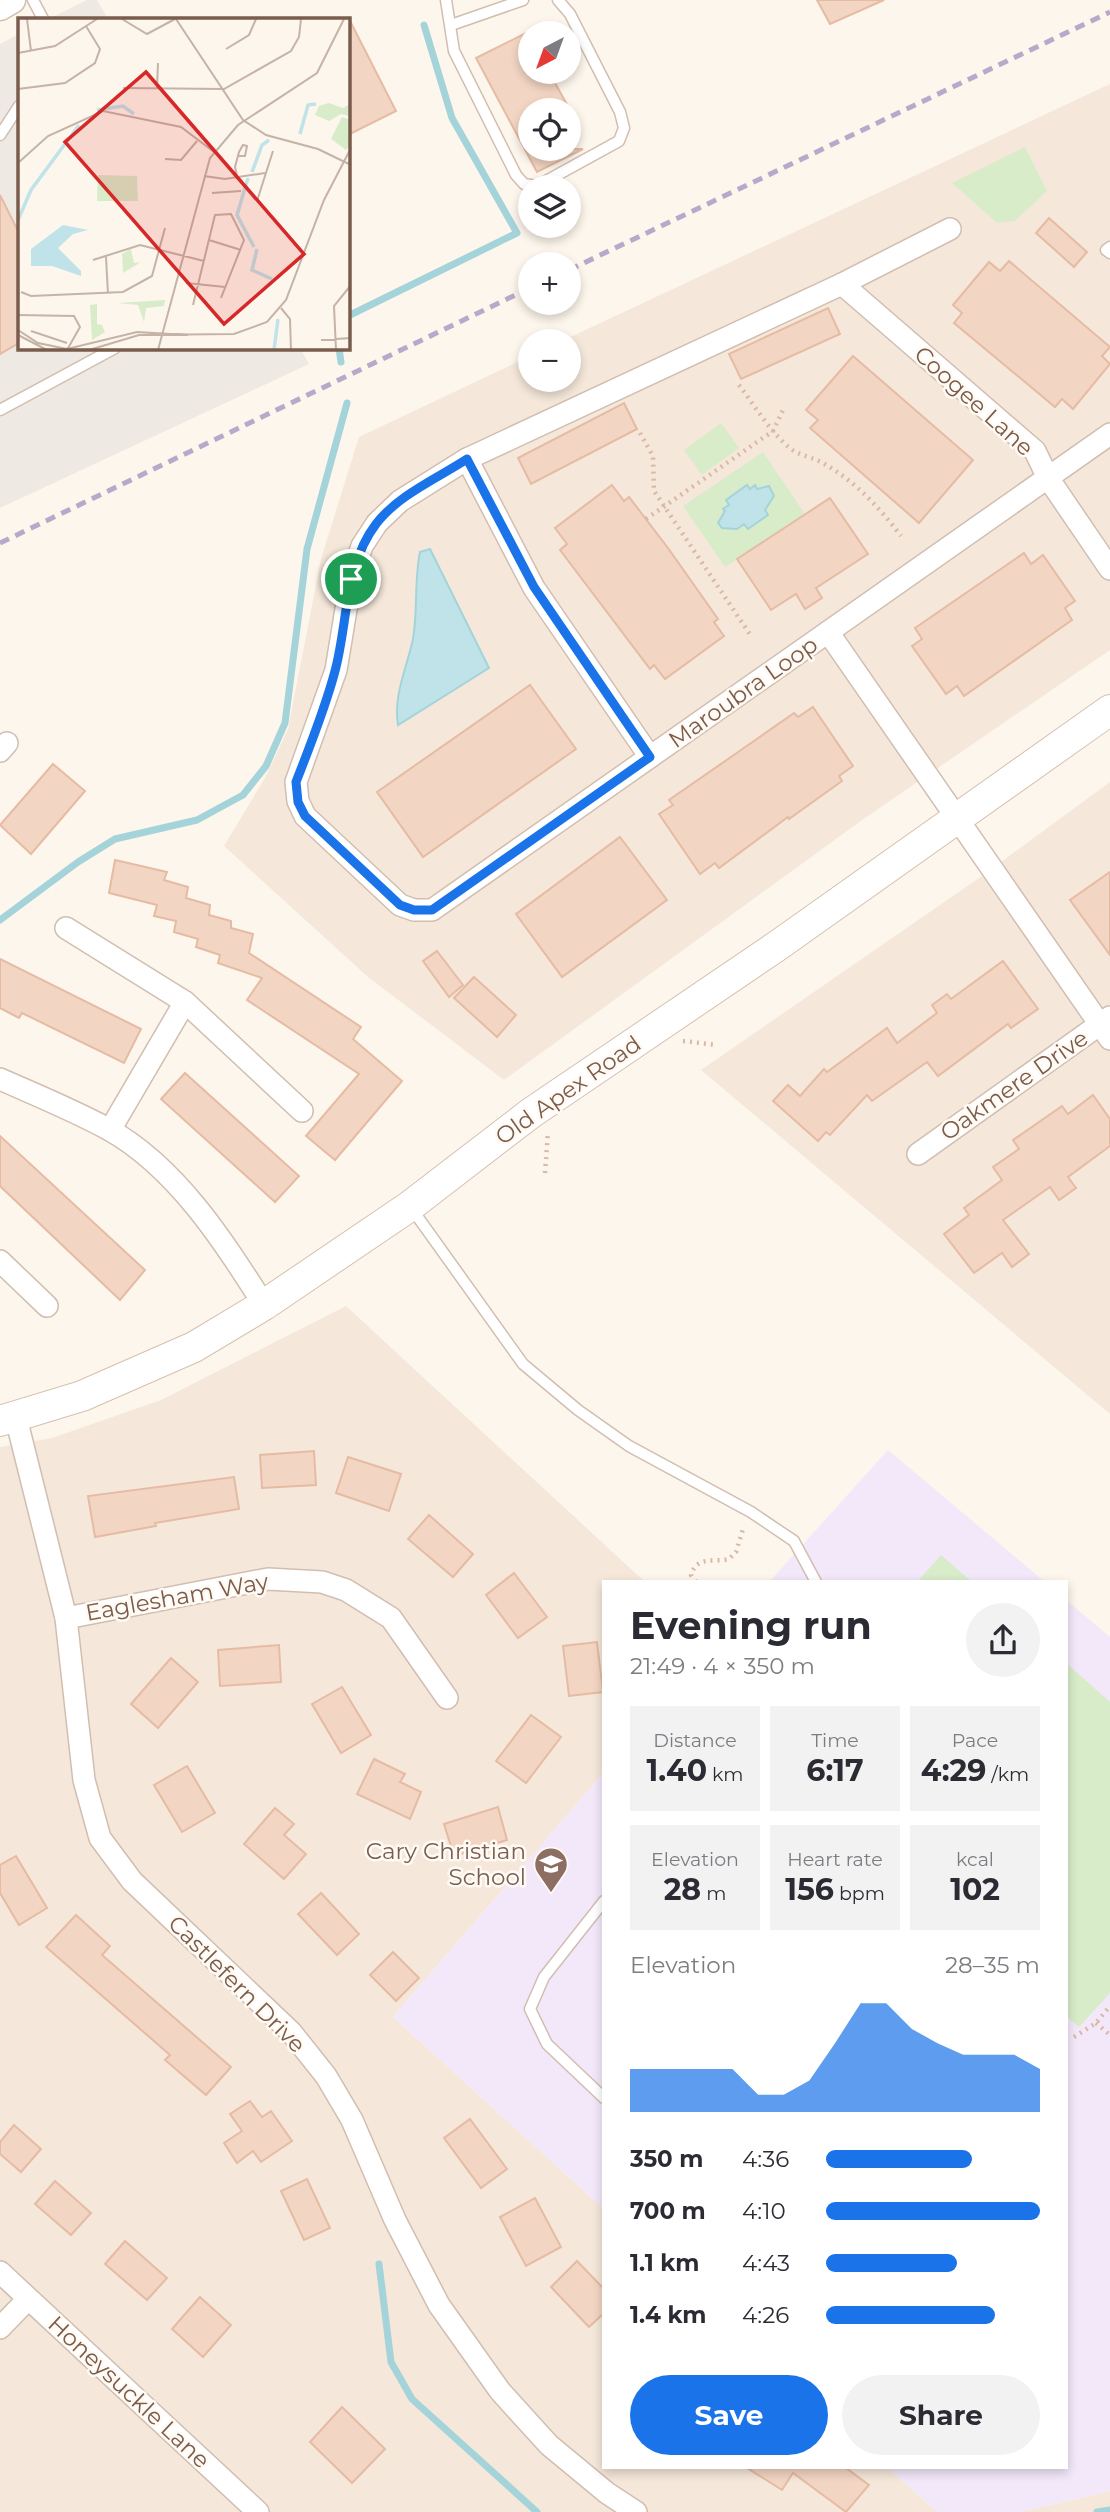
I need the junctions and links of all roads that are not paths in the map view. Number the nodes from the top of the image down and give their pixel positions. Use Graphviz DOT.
graph roads {
  1 [pos="12,0"];
  2 [pos="33,0"];
  3 [pos="446,0"];
  4 [pos="523,0"];
  5 [pos="558,0"];
  6 [pos="0,6"];
  7 [pos="43,18"];
  8 [pos="451,25"];
  9 [pos="18,108"];
  10 [pos="0,135"];
  11 [pos="950,229"];
  12 [pos="1110,247"];
  13 [pos="1110,253"];
  14 [pos="842,284"];
  15 [pos="110,350"];
  16 [pos="0,410"];
  17 [pos="1110,434"];
  18 [pos="467,459"];
  19 [pos="1048,478"];
  20 [pos="1110,569"];
  21 [pos="828,632"];
  22 [pos="1110,710"];
  23 [pos="650,757"];
  24 [pos="956,817"];
  25 [pos="66,928"];
  26 [pos="185,1002"];
  27 [pos="1107,1027"];
  28 [pos="0,1079"];
  29 [pos="302,1111"];
  30 [pos="110,1130"];
  31 [pos="918,1154"];
  32 [pos="410,1206"];
  33 [pos="0,1261"];
  34 [pos="264,1305"];
  35 [pos="47,1306"];
  36 [pos="8,1419"];
  37 [pos="815,1580"];
  38 [pos="66,1618"];
  39 [pos="447,1698"];
  40 [pos="602,1903"];
  41 [pos="602,2096"];
  42 [pos="0,2272"];
  43 [pos="28,2299"];
  44 [pos="0,2328"];
  45 [pos="258,2512"];
  46 [pos="636,2512"];
  1 -- 6 [label="street"];
  2 -- 7 [label="lane"];
  3 -- 8 [label="lane"];
  4 -- 8 [label="lane"];
  5 -- 8 [label="lane"];
  9 -- 10 [label="lane"];
  11 -- 14 [label="street, Maroubra Loop"];
  12 -- 13 [label="lane"];
  14 -- 18 [label="street, Maroubra Loop"];
  14 -- 19 [label="street, Coogee Lane"];
  15 -- 16 [label="lane"];
  17 -- 19 [label="street, Maroubra Loop"];
  18 -- 23 [label="street"];
  18 -- 23 [label="street, Maroubra Loop"];
  19 -- 20 [label="street, Coogee Lane"];
  19 -- 21 [label="street, Maroubra Loop"];
  21 -- 23 [label="street, Maroubra Loop"];
  21 -- 24 [label="street"];
  22 -- 24 [label="main road, Old Apex Road"];
  24 -- 27 [label="street"];
  24 -- 32 [label="main road, Old Apex Road"];
  25 -- 26 [label="street"];
  26 -- 29 [label="street"];
  26 -- 30 [label="street"];
  27 -- 31 [label="street, Oakmere Drive"];
  28 -- 30 [label="street"];
  30 -- 34 [label="street"];
  32 -- 34 [label="main road, Old Apex Road"];
  32 -- 37 [label="lane"];
  33 -- 35 [label="street"];
  34 -- 36 [label="main road, Old Apex Road"];
  36 -- 38 [label="street, Castlefern Drive"];
  38 -- 39 [label="street, Eaglesham Way"];
  38 -- 46 [label="street, Castlefern Drive"];
  40 -- 41 [label="lane"];
  42 -- 43 [label="street, Honeysuckle Lane"];
  43 -- 44 [label="street"];
  43 -- 45 [label="street, Honeysuckle Lane"];
}
